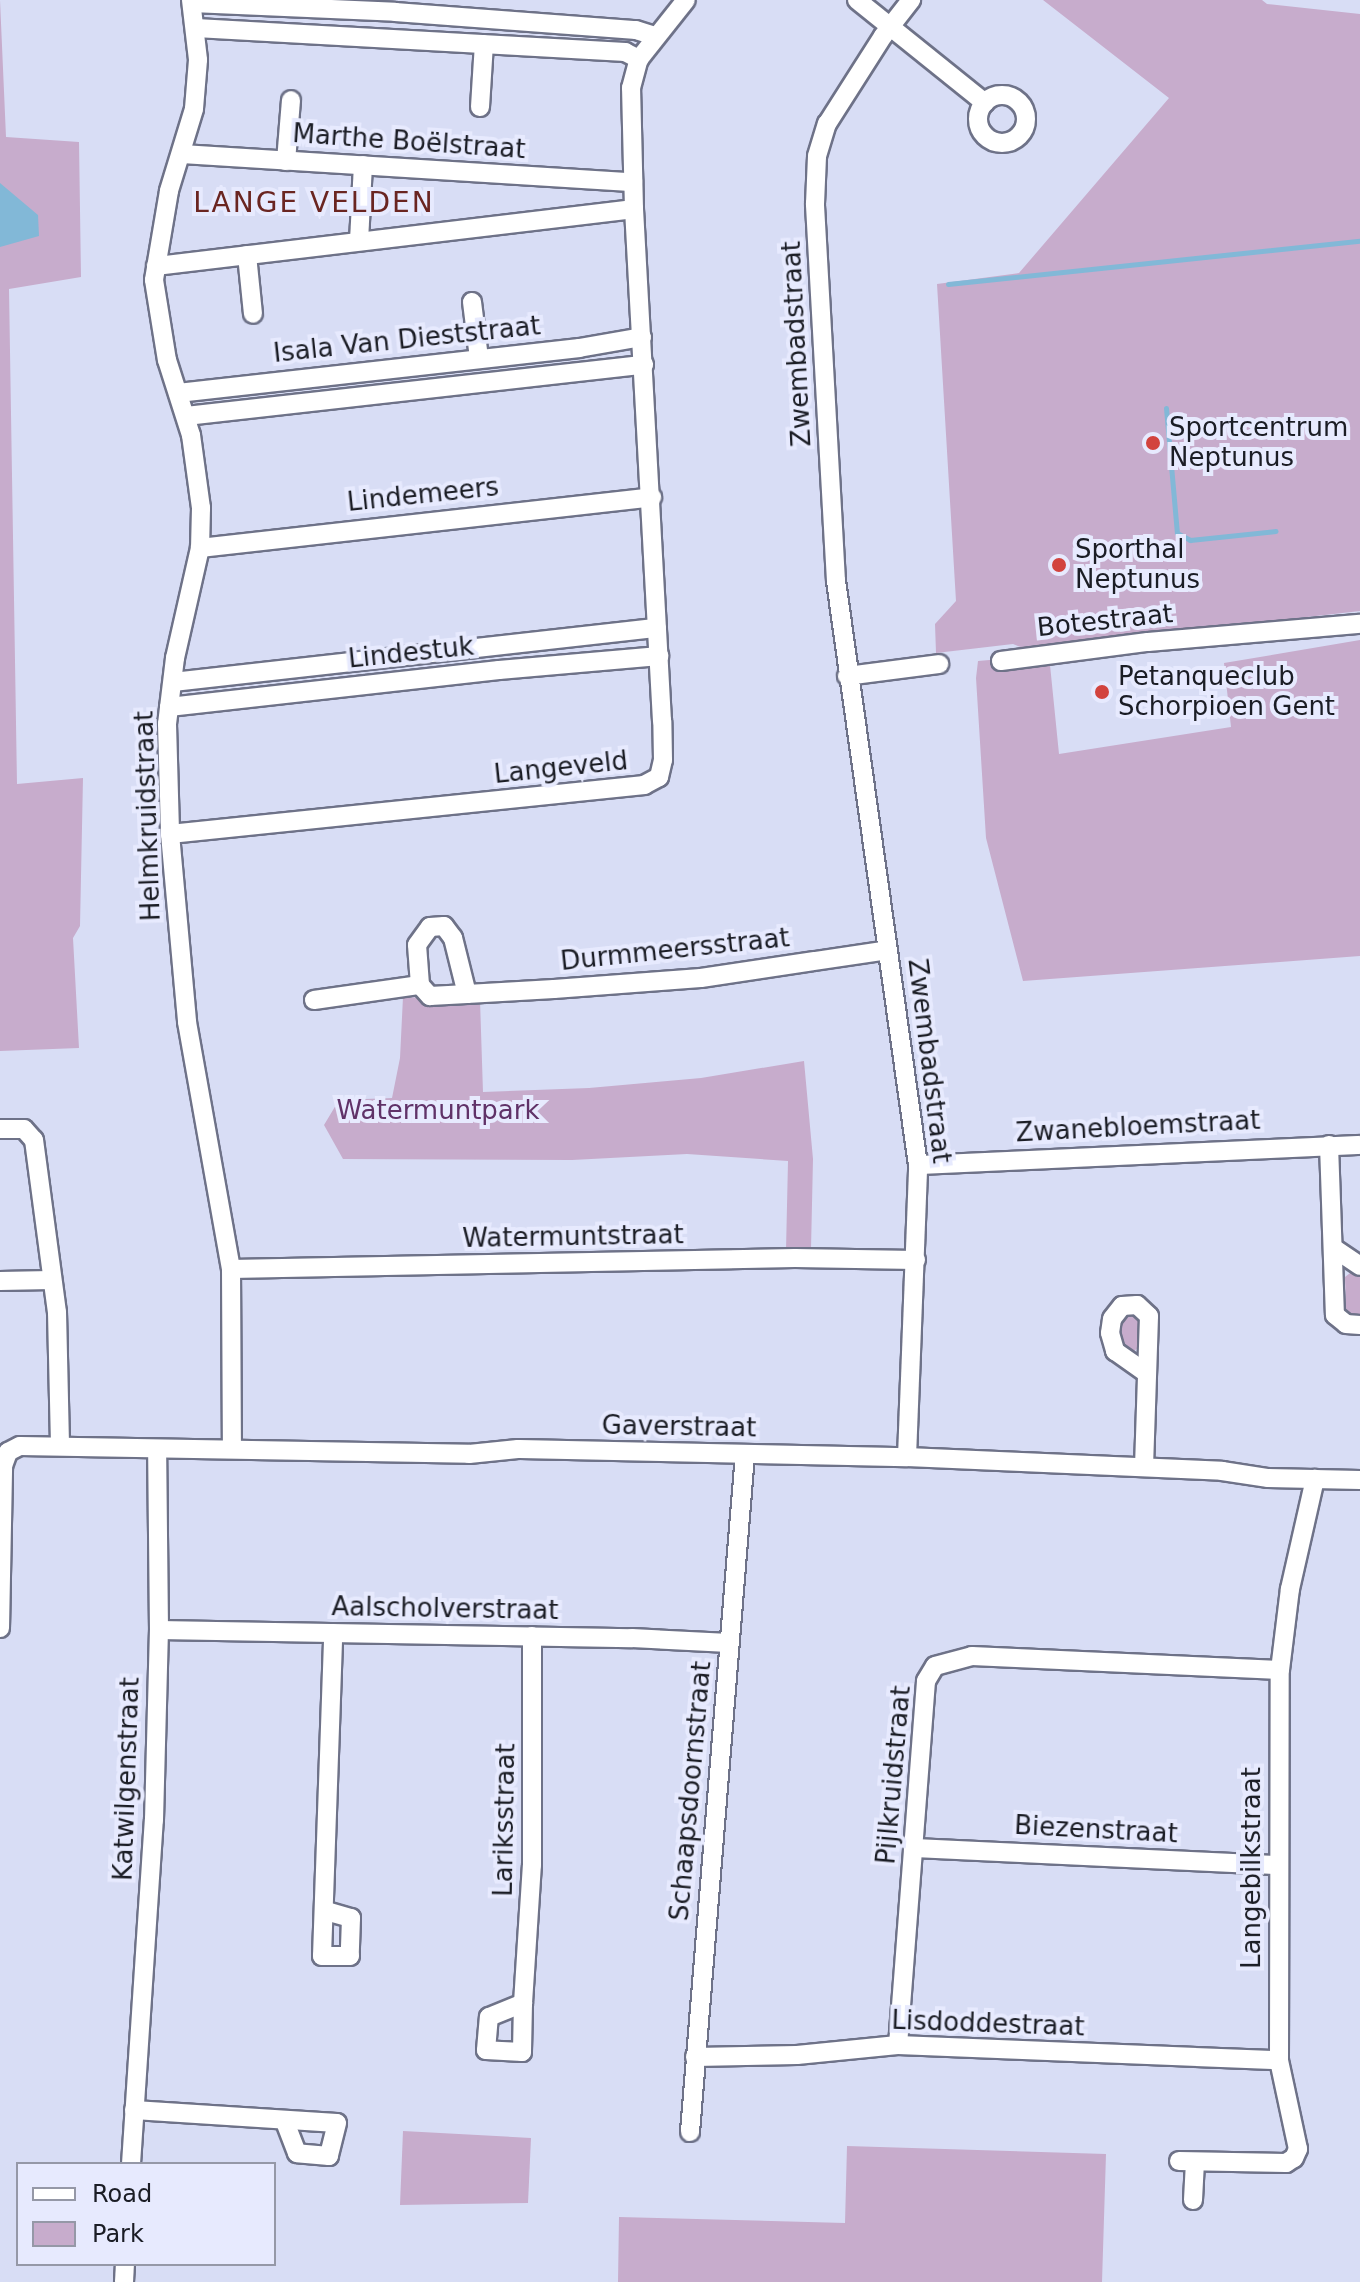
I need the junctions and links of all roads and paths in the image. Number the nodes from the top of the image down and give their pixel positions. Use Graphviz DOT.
graph roads {
  1 [pos="686,0"];
  2 [pos="857,0"];
  3 [pos="911,0"];
  4 [pos="192,2"];
  5 [pos="395,12"];
  6 [pos="196,28"];
  7 [pos="889,28"];
  8 [pos="655,36"];
  9 [pos="373,37"];
  10 [pos="484,44"];
  11 [pos="639,59"];
  12 [pos="291,100"];
  13 [pos="985,103"];
  14 [pos="480,107"];
  15 [pos="183,154"];
  16 [pos="286,161"];
  17 [pos="363,165"];
  18 [pos="633,182"];
  19 [pos="634,209"];
  20 [pos="359,241"];
  21 [pos="247,255"];
  22 [pos="156,266"];
  23 [pos="472,302"];
  24 [pos="253,314"];
  25 [pos="642,337"];
  26 [pos="479,358"];
  27 [pos="644,365"];
  28 [pos="178,393"];
  29 [pos="186,416"];
  30 [pos="652,497"];
  31 [pos="200,548"];
  32 [pos="1360,624"];
  33 [pos="657,628"];
  34 [pos="659,656"];
  35 [pos="1001,661"];
  36 [pos="939,664"];
  37 [pos="847,676"];
  38 [pos="173,682"];
  39 [pos="169,707"];
  40 [pos="170,834"];
  41 [pos="888,950"];
  42 [pos="420,985"];
  43 [pos="467,994"];
  44 [pos="314,1000"];
  45 [pos="0,1129"];
  46 [pos="1329,1145"];
  47 [pos="1360,1145"];
  48 [pos="918,1165"];
  49 [pos="1335,1249"];
  50 [pos="916,1260"];
  51 [pos="1360,1266"];
  52 [pos="231,1269"];
  53 [pos="51,1280"];
  54 [pos="0,1281"];
  55 [pos="1360,1325"];
  56 [pos="1146,1373"];
  57 [pos="60,1446"];
  58 [pos="232,1448"];
  59 [pos="4,1449"];
  60 [pos="157,1449"];
  61 [pos="745,1454"];
  62 [pos="907,1457"];
  63 [pos="1144,1467"];
  64 [pos="1315,1479"];
  65 [pos="1360,1480"];
  66 [pos="1,1597"];
  67 [pos="0,1628"];
  68 [pos="159,1630"];
  69 [pos="333,1633"];
  70 [pos="532,1636"];
  71 [pos="729,1643"];
  72 [pos="1280,1670"];
  73 [pos="913,1848"];
  74 [pos="1277,1865"];
  75 [pos="326,1911"];
  76 [pos="523,2003"];
  77 [pos="898,2045"];
  78 [pos="695,2057"];
  79 [pos="1279,2060"];
  80 [pos="134,2110"];
  81 [pos="285,2122"];
  82 [pos="690,2132"];
  83 [pos="131,2162"];
  84 [pos="1193,2200"];
  1 -- 8 [label="street"];
  2 -- 7 [label="street"];
  3 -- 7 [label="street, Zwembadstraat"];
  4 -- 5 [label="street"];
  4 -- 6 [label="street, Helmkruidstraat"];
  5 -- 8 [label="street"];
  5 -- 9 [label="street"];
  6 -- 9 [label="street"];
  6 -- 15 [label="street, Helmkruidstraat"];
  7 -- 13 [label="street"];
  7 -- 37 [label="street, Zwembadstraat"];
  8 -- 11 [label="street"];
  9 -- 10 [label="street"];
  10 -- 11 [label="street"];
  10 -- 14 [label="street"];
  11 -- 18 [label="street"];
  12 -- 16 [label="street"];
  15 -- 16 [label="street, Marthe Boëlstraat"];
  15 -- 22 [label="street, Helmkruidstraat"];
  16 -- 17 [label="street, Marthe Boëlstraat"];
  17 -- 18 [label="street, Marthe Boëlstraat"];
  17 -- 20 [label="street"];
  18 -- 19 [label="street"];
  19 -- 20 [label="street"];
  19 -- 25 [label="street, Langeveld"];
  20 -- 21 [label="street"];
  21 -- 22 [label="street"];
  21 -- 24 [label="street"];
  22 -- 28 [label="street, Helmkruidstraat"];
  23 -- 26 [label="street"];
  25 -- 26 [label="street, Isala Van Dieststraat"];
  25 -- 27 [label="street, Langeveld"];
  26 -- 28 [label="street, Isala Van Dieststraat"];
  27 -- 29 [label="street, Isala Van Dieststraat"];
  27 -- 30 [label="street, Langeveld"];
  28 -- 29 [label="street, Helmkruidstraat"];
  29 -- 31 [label="street, Helmkruidstraat"];
  30 -- 31 [label="street, Lindemeers"];
  30 -- 33 [label="street, Langeveld"];
  31 -- 38 [label="street, Helmkruidstraat"];
  32 -- 35 [label="street, Botestraat"];
  33 -- 34 [label="street, Langeveld"];
  33 -- 38 [label="street, Lindestuk"];
  34 -- 39 [label="street, Lindestuk"];
  34 -- 40 [label="street, Langeveld"];
  36 -- 37 [label="street"];
  37 -- 41 [label="street, Zwembadstraat"];
  38 -- 39 [label="street, Helmkruidstraat"];
  39 -- 40 [label="street, Helmkruidstraat"];
  40 -- 52 [label="street, Helmkruidstraat"];
  41 -- 43 [label="street, Durmmeersstraat"];
  41 -- 48 [label="street, Zwembadstraat"];
  42 -- 43 [label="street, Durmmeersstraat"];
  42 -- 43 [label="street"];
  42 -- 44 [label="street"];
  45 -- 53 [label="street"];
  46 -- 47 [label="street, Zwanebloemstraat"];
  46 -- 48 [label="street, Zwanebloemstraat"];
  46 -- 49 [label="street"];
  48 -- 50 [label="street, Zwembadstraat"];
  49 -- 51 [label="street"];
  49 -- 55 [label="street"];
  50 -- 52 [label="street, Watermuntstraat"];
  50 -- 62 [label="street, Zwembadstraat"];
  52 -- 58 [label="street, Helmkruidstraat"];
  53 -- 54 [label="street"];
  53 -- 57 [label="street"];
  56 -- 63 [label="street"];
  57 -- 59 [label="street, Gaverstraat"];
  57 -- 60 [label="street, Gaverstraat"];
  58 -- 60 [label="street, Gaverstraat"];
  58 -- 61 [label="street, Gaverstraat"];
  59 -- 66 [label="street"];
  60 -- 68 [label="street, Katwilgenstraat"];
  61 -- 62 [label="street, Gaverstraat"];
  61 -- 71 [label="street, Schaapsdoornstraat"];
  62 -- 63 [label="street, Gaverstraat"];
  63 -- 64 [label="street, Gaverstraat"];
  64 -- 65 [label="street, Gaverstraat"];
  64 -- 72 [label="street, Langebilkstraat"];
  66 -- 67 [label="street"];
  68 -- 69 [label="street, Aalscholverstraat"];
  68 -- 80 [label="street, Katwilgenstraat"];
  69 -- 70 [label="street, Aalscholverstraat"];
  69 -- 75 [label="street"];
  70 -- 71 [label="street, Aalscholverstraat"];
  70 -- 76 [label="street, Lariksstraat"];
  71 -- 78 [label="street, Schaapsdoornstraat"];
  72 -- 73 [label="street, Pijlkruidstraat"];
  72 -- 74 [label="street, Langebilkstraat"];
  73 -- 74 [label="street, Biezenstraat"];
  73 -- 77 [label="street, Pijlkruidstraat"];
  74 -- 79 [label="street, Langebilkstraat"];
  77 -- 78 [label="street, Lisdoddestraat"];
  77 -- 79 [label="street, Lisdoddestraat"];
  78 -- 82 [label="street, Schaapsdoornstraat"];
  79 -- 84 [label="street, Langebilkstraat"];
  80 -- 81 [label="street"];
  80 -- 83 [label="street, Katwilgenstraat"];
}
